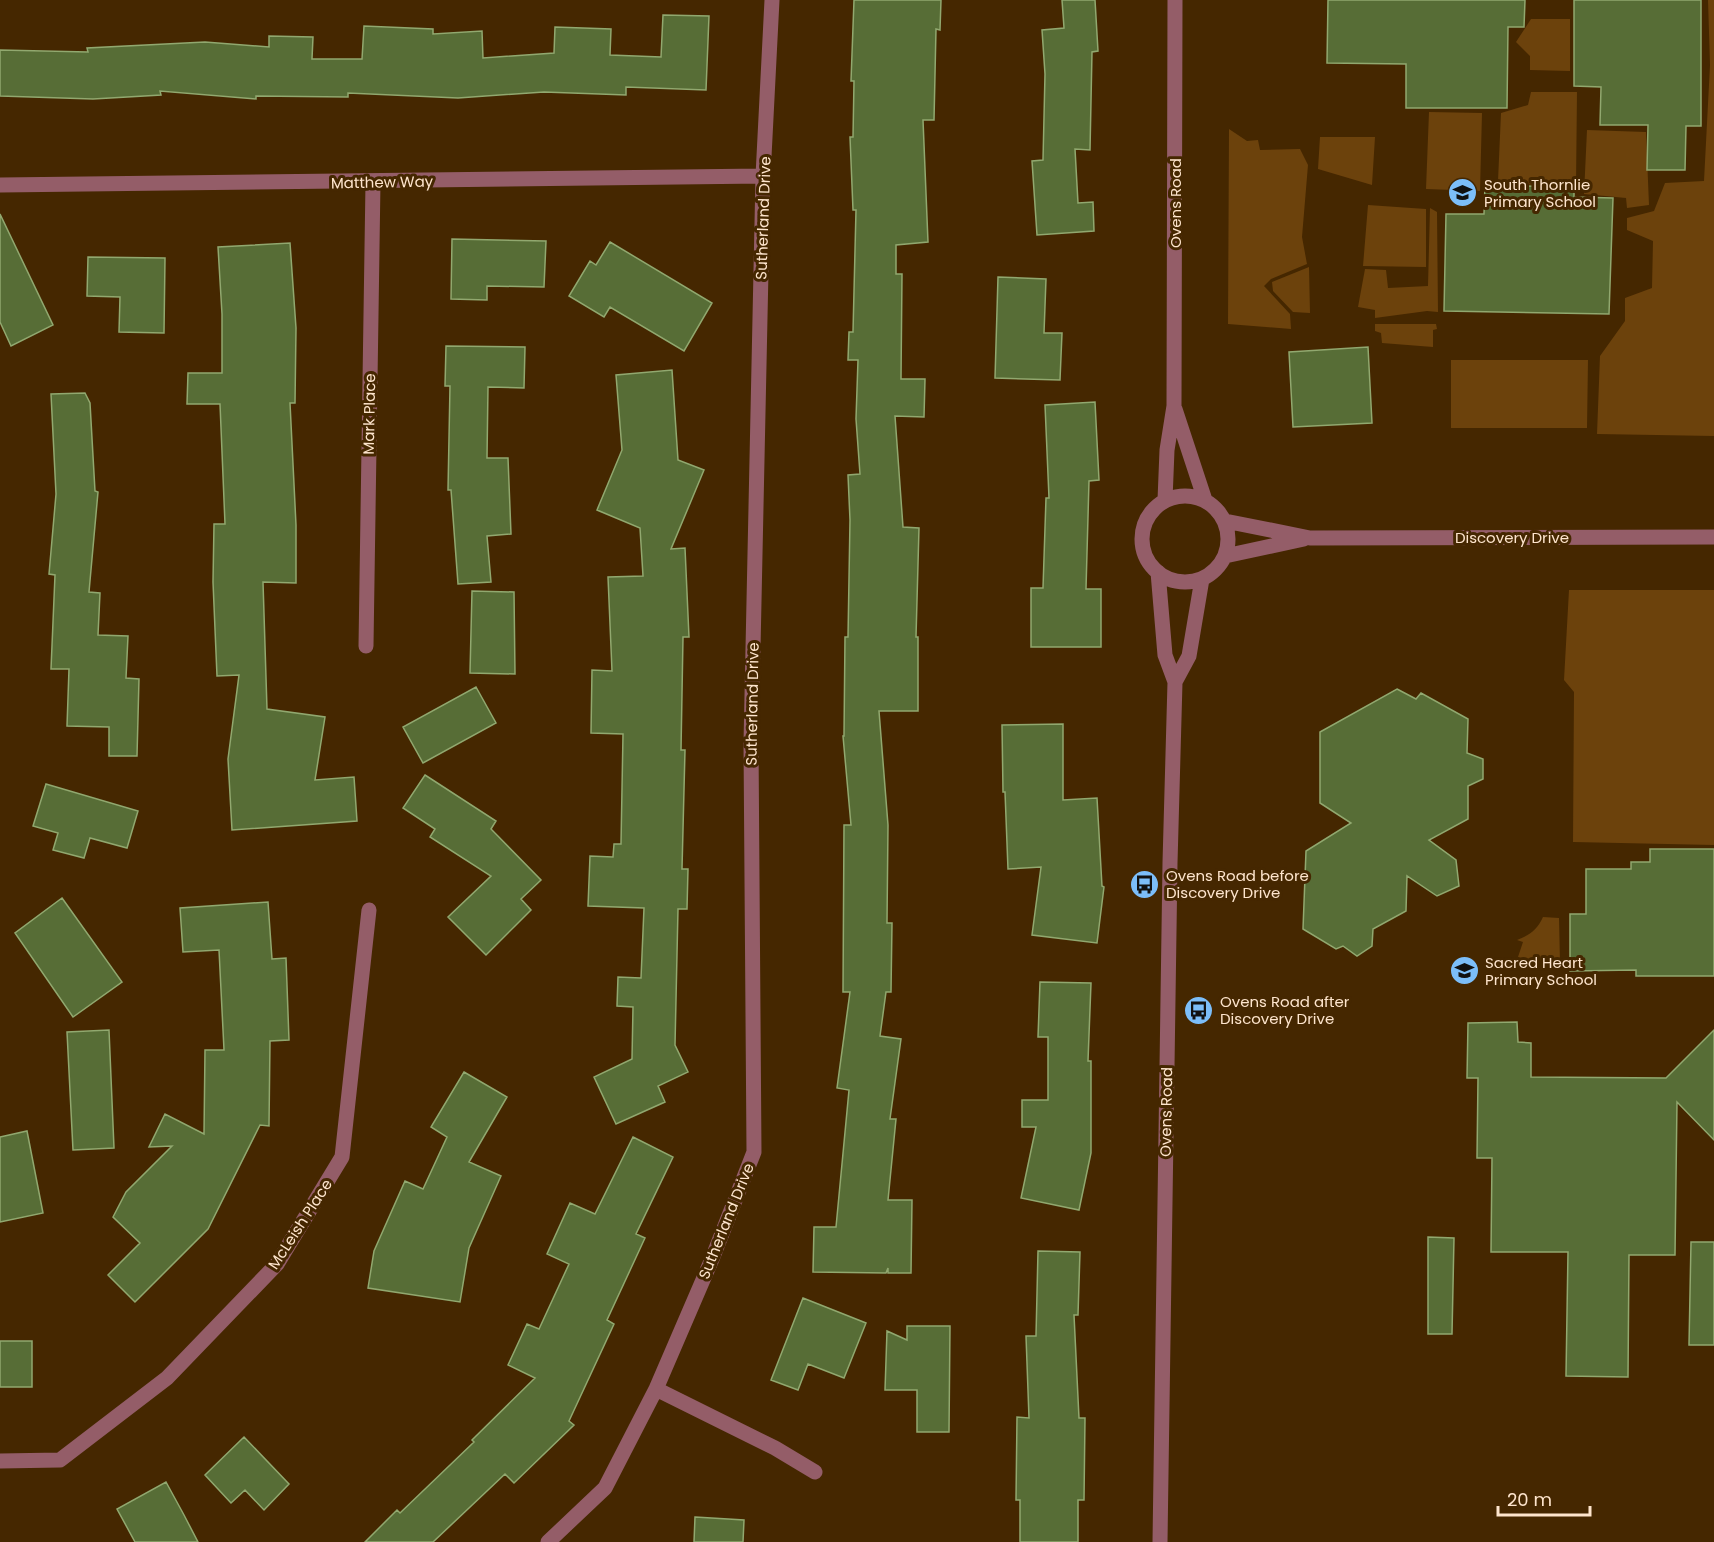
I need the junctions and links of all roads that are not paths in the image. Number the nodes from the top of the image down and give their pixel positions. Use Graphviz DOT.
graph roads {
  1 [pos="772,0"];
  2 [pos="1175,0"];
  3 [pos="763,177"];
  4 [pos="372,182"];
  5 [pos="0,185"];
  6 [pos="1174,406"];
  7 [pos="1165,500"];
  8 [pos="1205,500"];
  9 [pos="1225,521"];
  10 [pos="1714,537"];
  11 [pos="1310,538"];
  12 [pos="1225,556"];
  13 [pos="1158,572"];
  14 [pos="1202,579"];
  15 [pos="366,646"];
  16 [pos="1175,682"];
  17 [pos="369,910"];
  18 [pos="656,1389"];
  19 [pos="0,1461"];
  20 [pos="815,1472"];
  21 [pos="548,1542"];
  22 [pos="1160,1542"];
  1 -- 3 [label="street, Sutherland Drive"];
  2 -- 6 [label="street, Ovens Road"];
  3 -- 4 [label="street, Matthew Way"];
  3 -- 18 [label="street, Sutherland Drive"];
  4 -- 5 [label="street, Matthew Way"];
  4 -- 15 [label="street, Mark Place"];
  6 -- 7 [label="street, Ovens Road"];
  6 -- 8 [label="street, Ovens Road"];
  7 -- 8 [label="street"];
  7 -- 13 [label="street, Ovens Road"];
  8 -- 9 [label="street, Ovens Road"];
  9 -- 11 [label="street, Discovery Drive"];
  9 -- 12 [label="street"];
  10 -- 11 [label="street, Discovery Drive"];
  11 -- 12 [label="street, Discovery Drive"];
  12 -- 14 [label="street"];
  13 -- 14 [label="street"];
  13 -- 16 [label="street, Ovens Road"];
  14 -- 16 [label="street, Ovens Road"];
  16 -- 22 [label="street, Ovens Road"];
  17 -- 19 [label="street, McLeish Place"];
  18 -- 20 [label="street"];
  18 -- 21 [label="street, Sutherland Drive"];
}
